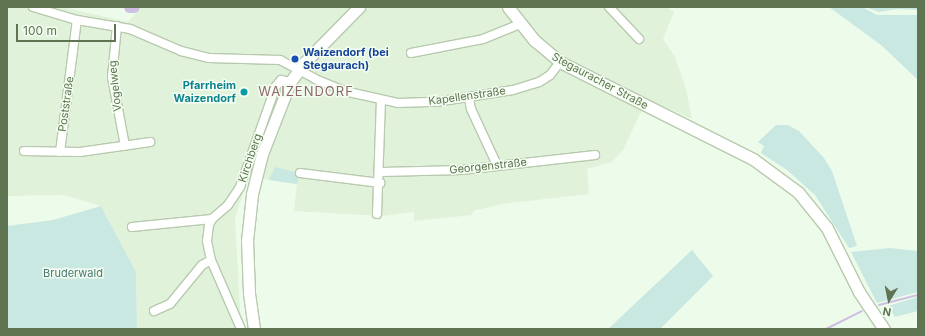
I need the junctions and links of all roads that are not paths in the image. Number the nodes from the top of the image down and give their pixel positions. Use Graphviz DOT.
graph roads {
  1 [pos="33,7"];
  2 [pos="359,7"];
  3 [pos="508,7"];
  4 [pos="609,7"];
  5 [pos="77,20"];
  6 [pos="520,24"];
  7 [pos="117,26"];
  8 [pos="639,39"];
  9 [pos="411,52"];
  10 [pos="560,62"];
  11 [pos="299,69"];
  12 [pos="290,82"];
  13 [pos="469,98"];
  14 [pos="381,100"];
  15 [pos="150,142"];
  16 [pos="125,146"];
  17 [pos="24,151"];
  18 [pos="60,152"];
  19 [pos="595,155"];
  20 [pos="497,165"];
  21 [pos="380,172"];
  22 [pos="300,173"];
  23 [pos="380,183"];
  24 [pos="377,214"];
  25 [pos="212,219"];
  26 [pos="132,227"];
  27 [pos="211,260"];
  28 [pos="154,311"];
  29 [pos="241,329"];
  30 [pos="254,329"];
  31 [pos="884,329"];
  1 -- 5 [label="street, Kapellenstraße"];
  2 -- 11 [label="street"];
  3 -- 6 [label="street, Stegauracher Straße"];
  4 -- 8 [label="street"];
  5 -- 7 [label="street, Kapellenstraße"];
  5 -- 18 [label="street, Poststraße"];
  6 -- 9 [label="street"];
  6 -- 10 [label="street, Stegauracher Straße"];
  7 -- 11 [label="street, Kapellenstraße"];
  7 -- 16 [label="street, Vogelweg"];
  10 -- 13 [label="street, Kapellenstraße"];
  10 -- 31 [label="street, Stegauracher Straße"];
  11 -- 12 [label="street"];
  11 -- 14 [label="street, Kapellenstraße"];
  12 -- 25 [label="street, Kirchberg"];
  12 -- 30 [label="street"];
  13 -- 14 [label="street, Kapellenstraße"];
  13 -- 20 [label="street"];
  14 -- 21 [label="street"];
  15 -- 16 [label="street"];
  16 -- 18 [label="street"];
  17 -- 18 [label="street"];
  19 -- 20 [label="street, Georgenstraße"];
  20 -- 21 [label="street, Georgenstraße"];
  21 -- 23 [label="street"];
  22 -- 23 [label="street"];
  23 -- 24 [label="street"];
  25 -- 26 [label="street"];
  25 -- 27 [label="street"];
  27 -- 28 [label="street"];
  27 -- 29 [label="street"];
}
